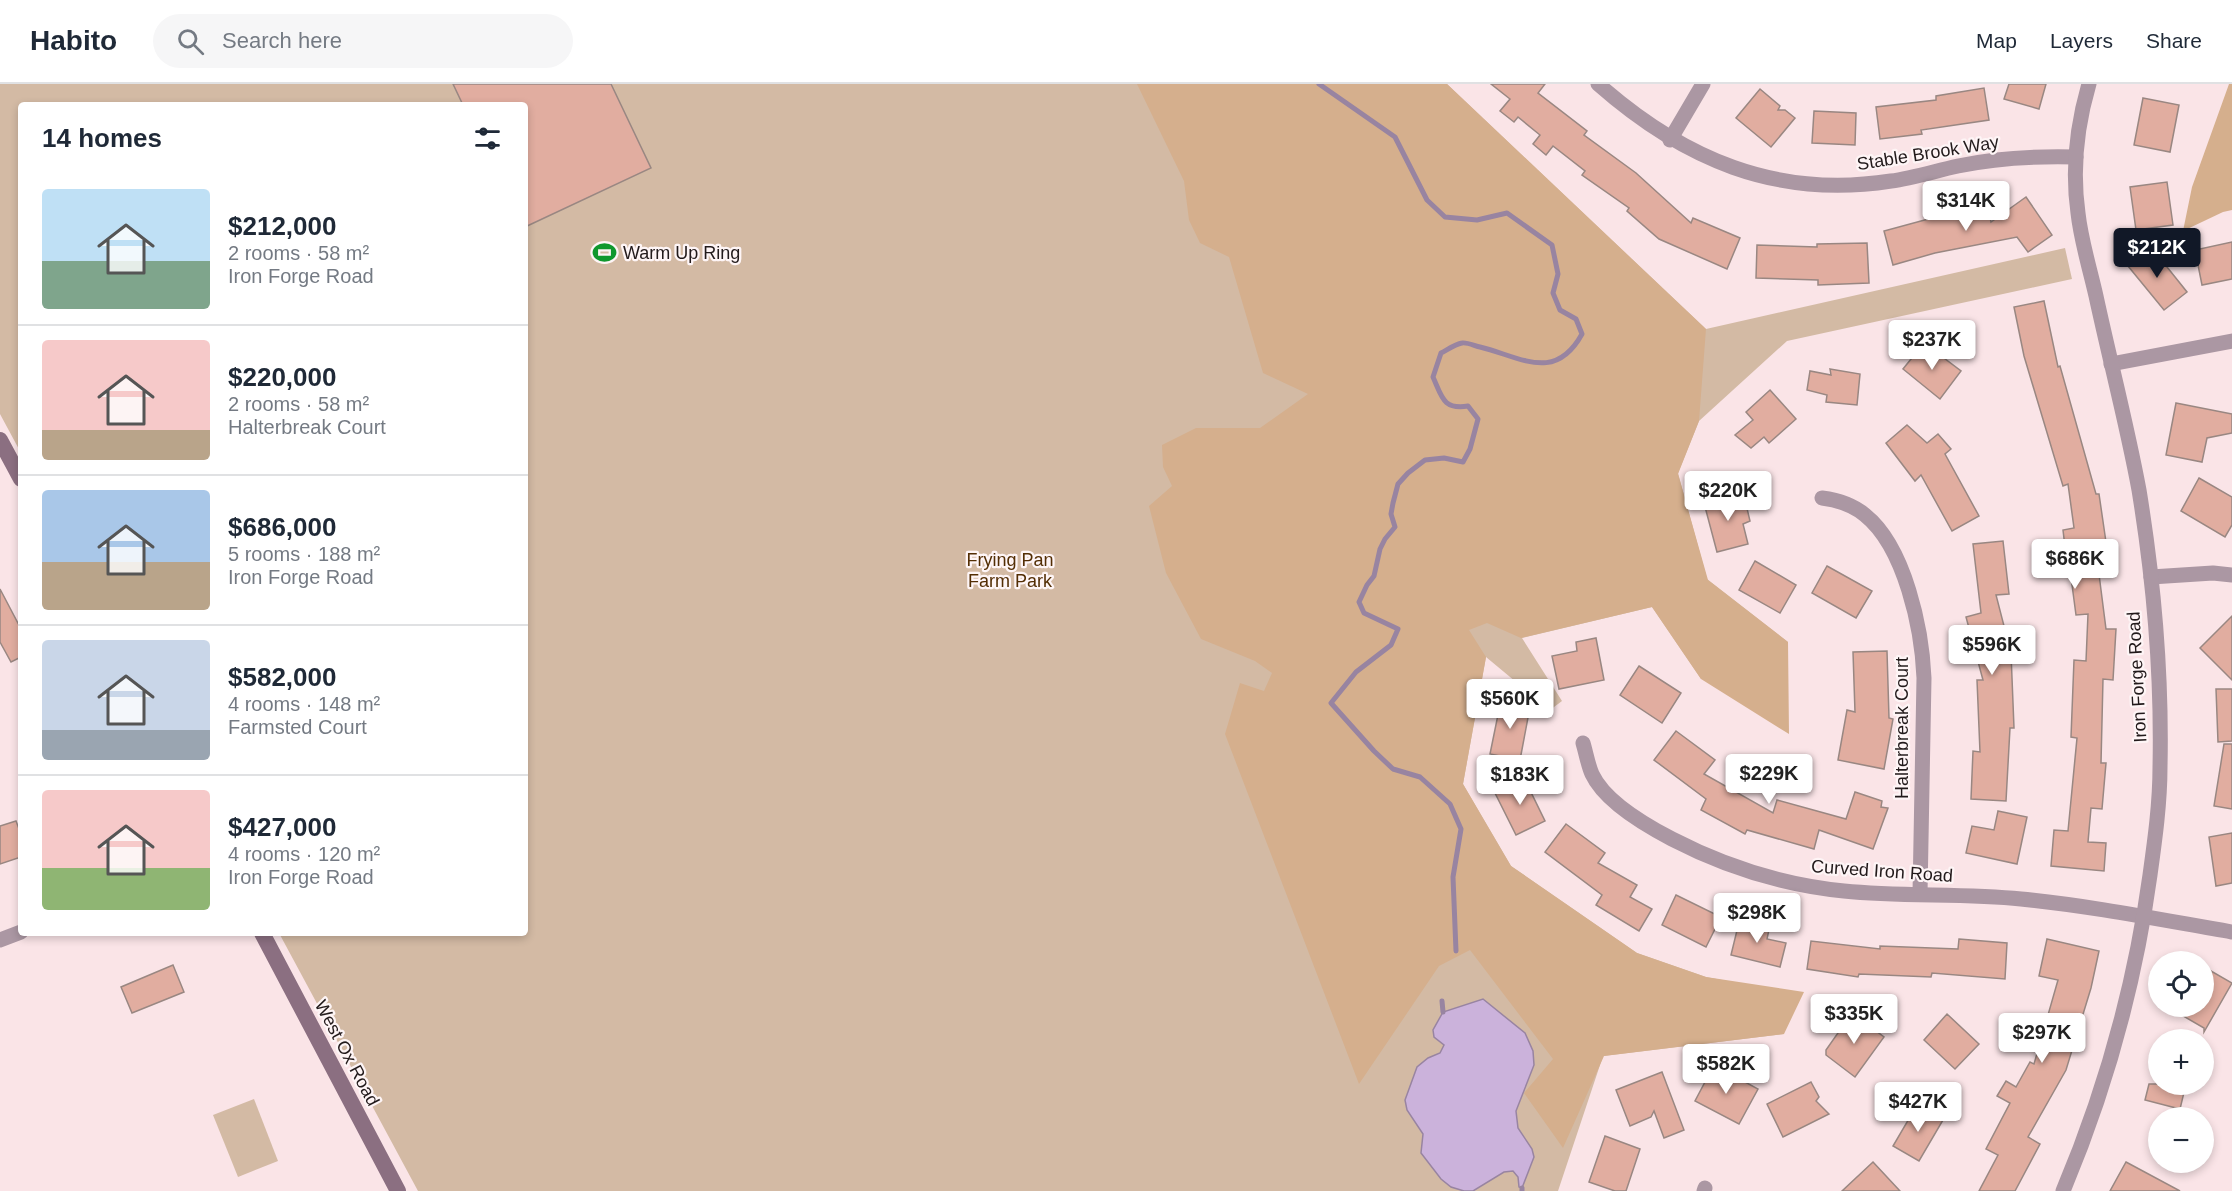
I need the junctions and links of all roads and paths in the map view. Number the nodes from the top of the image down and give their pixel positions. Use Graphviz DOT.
graph roads {
  1 [pos="1598,84"];
  2 [pos="1703,84"];
  3 [pos="2089,84"];
  4 [pos="1670,140"];
  5 [pos="2076,157"];
  6 [pos="2232,341"];
  7 [pos="2110,364"];
  8 [pos="0,440"];
  9 [pos="18,473"];
  10 [pos="1822,498"];
  11 [pos="2232,575"];
  12 [pos="2151,577"];
  13 [pos="1583,743"];
  14 [pos="1920,894"];
  15 [pos="2144,917"];
  16 [pos="2232,932"];
  17 [pos="18,933"];
  18 [pos="264,936"];
  19 [pos="0,940"];
  20 [pos="398,1191"];
  21 [pos="2063,1191"];
  1 -- 4 [label="street, Stable Brook Way"];
  2 -- 4 [label="street"];
  3 -- 5 [label="street, Iron Forge Road"];
  4 -- 5 [label="street, Stable Brook Way"];
  5 -- 7 [label="street, Iron Forge Road"];
  6 -- 7 [label="street"];
  7 -- 12 [label="street, Iron Forge Road"];
  8 -- 9 [label="main road"];
  10 -- 14 [label="street, Halterbreak Court"];
  11 -- 12 [label="street"];
  12 -- 15 [label="street, Iron Forge Road"];
  13 -- 14 [label="street, Curved Iron Road"];
  14 -- 15 [label="street, Curved Iron Road"];
  15 -- 16 [label="street, Curved Iron Road"];
  15 -- 21 [label="street, Iron Forge Road"];
  17 -- 19 [label="street"];
  18 -- 20 [label="main road, West Ox Road"];
}
